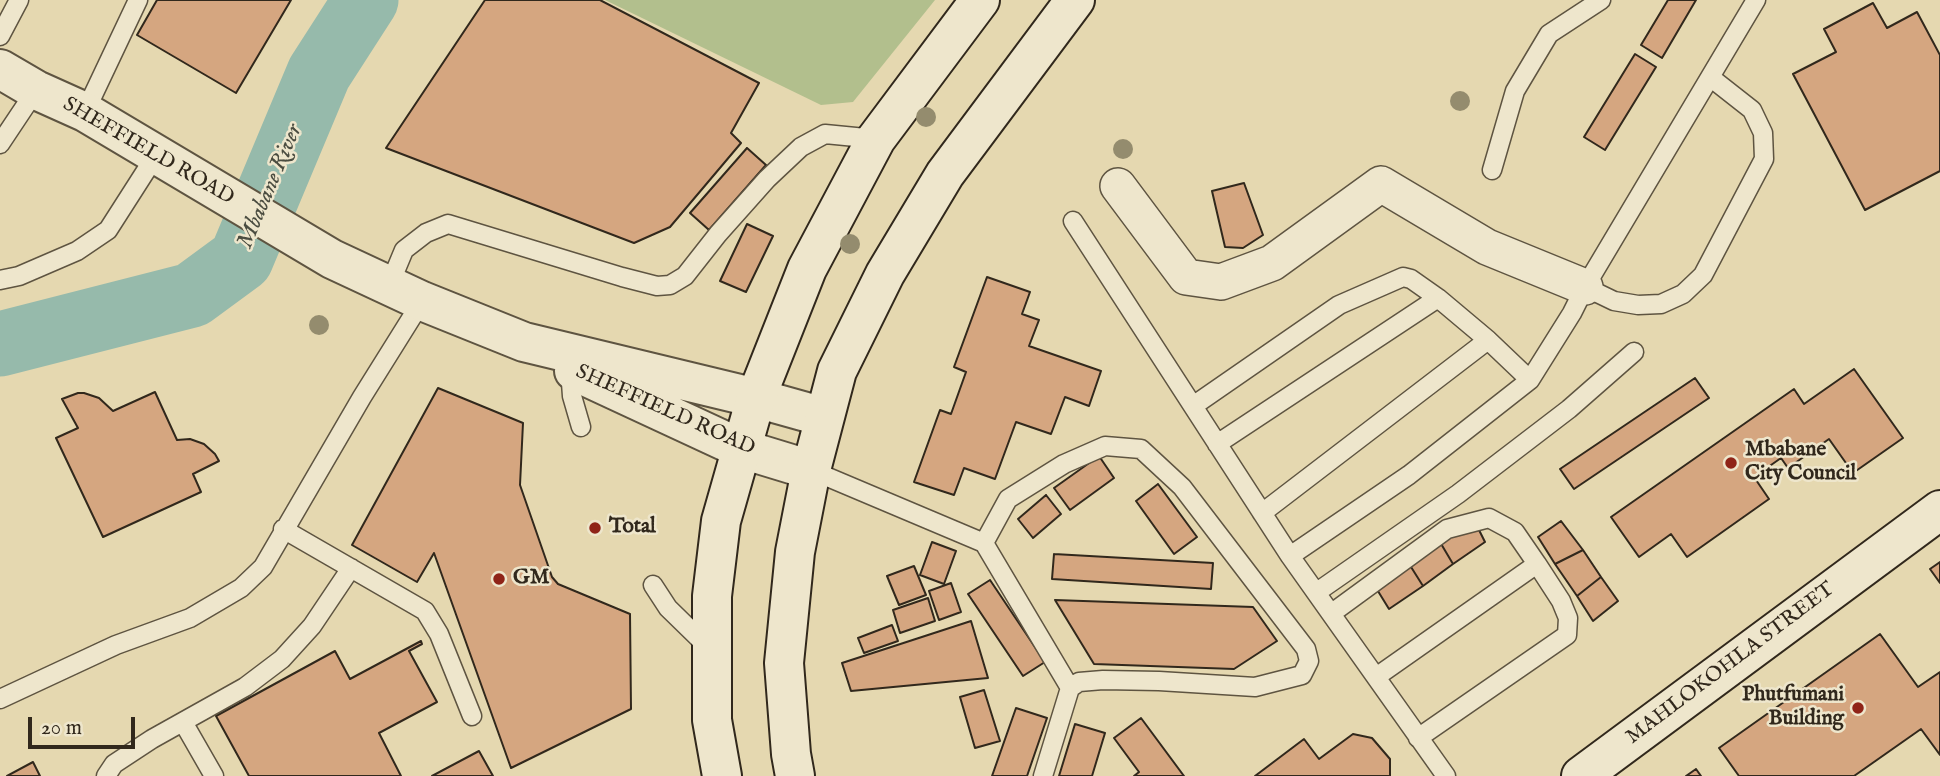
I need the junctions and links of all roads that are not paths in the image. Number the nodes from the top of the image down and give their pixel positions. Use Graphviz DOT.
graph roads {
  1 [pos="19,0"];
  2 [pos="138,0"];
  3 [pos="980,0"];
  4 [pos="1075,0"];
  5 [pos="1601,0"];
  6 [pos="1756,0"];
  7 [pos="0,36"];
  8 [pos="0,69"];
  9 [pos="1710,77"];
  10 [pos="36,90"];
  11 [pos="85,112"];
  12 [pos="876,139"];
  13 [pos="0,144"];
  14 [pos="156,155"];
  15 [pos="1492,170"];
  16 [pos="1118,186"];
  17 [pos="1073,221"];
  18 [pos="0,280"];
  19 [pos="1585,287"];
  20 [pos="405,293"];
  21 [pos="1438,298"];
  22 [pos="1488,340"];
  23 [pos="524,342"];
  24 [pos="1634,352"];
  25 [pos="570,369"];
  26 [pos="1530,380"];
  27 [pos="756,398"];
  28 [pos="1193,405"];
  29 [pos="824,417"];
  30 [pos="581,426"];
  31 [pos="1217,444"];
  32 [pos="741,449"];
  33 [pos="811,470"];
  34 [pos="1940,483"];
  35 [pos="1940,510"];
  36 [pos="1262,513"];
  37 [pos="283,529"];
  38 [pos="984,543"];
  39 [pos="1882,552"];
  40 [pos="1290,556"];
  41 [pos="1537,564"];
  42 [pos="351,568"];
  43 [pos="653,585"];
  44 [pos="1317,592"];
  45 [pos="1332,613"];
  46 [pos="712,651"];
  47 [pos="1376,677"];
  48 [pos="1070,688"];
  49 [pos="0,699"];
  50 [pos="472,716"];
  51 [pos="183,722"];
  52 [pos="1418,738"];
  53 [pos="107,776"];
  54 [pos="214,776"];
  55 [pos="722,776"];
  56 [pos="795,776"];
  57 [pos="1043,776"];
  58 [pos="1446,776"];
  59 [pos="1581,776"];
  1 -- 7 [label="lane"];
  2 -- 11 [label="lane"];
  3 -- 12 [label="main road"];
  4 -- 29 [label="main road"];
  5 -- 15 [label="lane"];
  6 -- 9 [label="lane"];
  8 -- 10 [label="main road, SHEFFIELD ROAD"];
  9 -- 19 [label="lane"];
  9 -- 19 [label="lane"];
  10 -- 11 [label="main road, SHEFFIELD ROAD"];
  10 -- 13 [label="lane"];
  11 -- 14 [label="main road, SHEFFIELD ROAD"];
  12 -- 20 [label="lane"];
  12 -- 27 [label="main road"];
  14 -- 18 [label="lane"];
  14 -- 20 [label="main road, SHEFFIELD ROAD"];
  16 -- 19 [label="street"];
  17 -- 28 [label="lane"];
  19 -- 26 [label="lane"];
  20 -- 23 [label="main road, SHEFFIELD ROAD"];
  20 -- 37 [label="lane"];
  21 -- 22 [label="lane"];
  21 -- 28 [label="lane"];
  21 -- 31 [label="lane"];
  22 -- 26 [label="lane"];
  22 -- 36 [label="lane"];
  23 -- 25 [label="main road, SHEFFIELD ROAD"];
  23 -- 27 [label="main road, SHEFFIELD ROAD"];
  24 -- 44 [label="lane"];
  25 -- 30 [label="lane"];
  25 -- 32 [label="main road, SHEFFIELD ROAD"];
  26 -- 40 [label="lane"];
  27 -- 29 [label="main road, SHEFFIELD ROAD"];
  27 -- 32 [label="main road"];
  28 -- 31 [label="lane"];
  29 -- 33 [label="main road"];
  31 -- 36 [label="lane"];
  32 -- 33 [label="main road, SHEFFIELD ROAD"];
  32 -- 46 [label="main road"];
  33 -- 38 [label="lane"];
  33 -- 56 [label="main road"];
  34 -- 39 [label="main road, MAHLOKOHLA STREET"];
  35 -- 39 [label="main road, MAHLOKOHLA STREET"];
  36 -- 40 [label="lane"];
  37 -- 42 [label="lane"];
  37 -- 49 [label="lane"];
  38 -- 48 [label="lane"];
  38 -- 48 [label="lane"];
  39 -- 59 [label="main road, MAHLOKOHLA STREET"];
  40 -- 44 [label="lane"];
  41 -- 45 [label="lane"];
  41 -- 47 [label="lane"];
  41 -- 52 [label="lane"];
  42 -- 50 [label="lane"];
  42 -- 51 [label="lane"];
  43 -- 46 [label="lane"];
  44 -- 45 [label="lane"];
  45 -- 47 [label="lane"];
  46 -- 55 [label="main road"];
  47 -- 52 [label="lane"];
  48 -- 57 [label="lane"];
  51 -- 53 [label="lane"];
  51 -- 54 [label="lane"];
  52 -- 58 [label="lane"];
}
